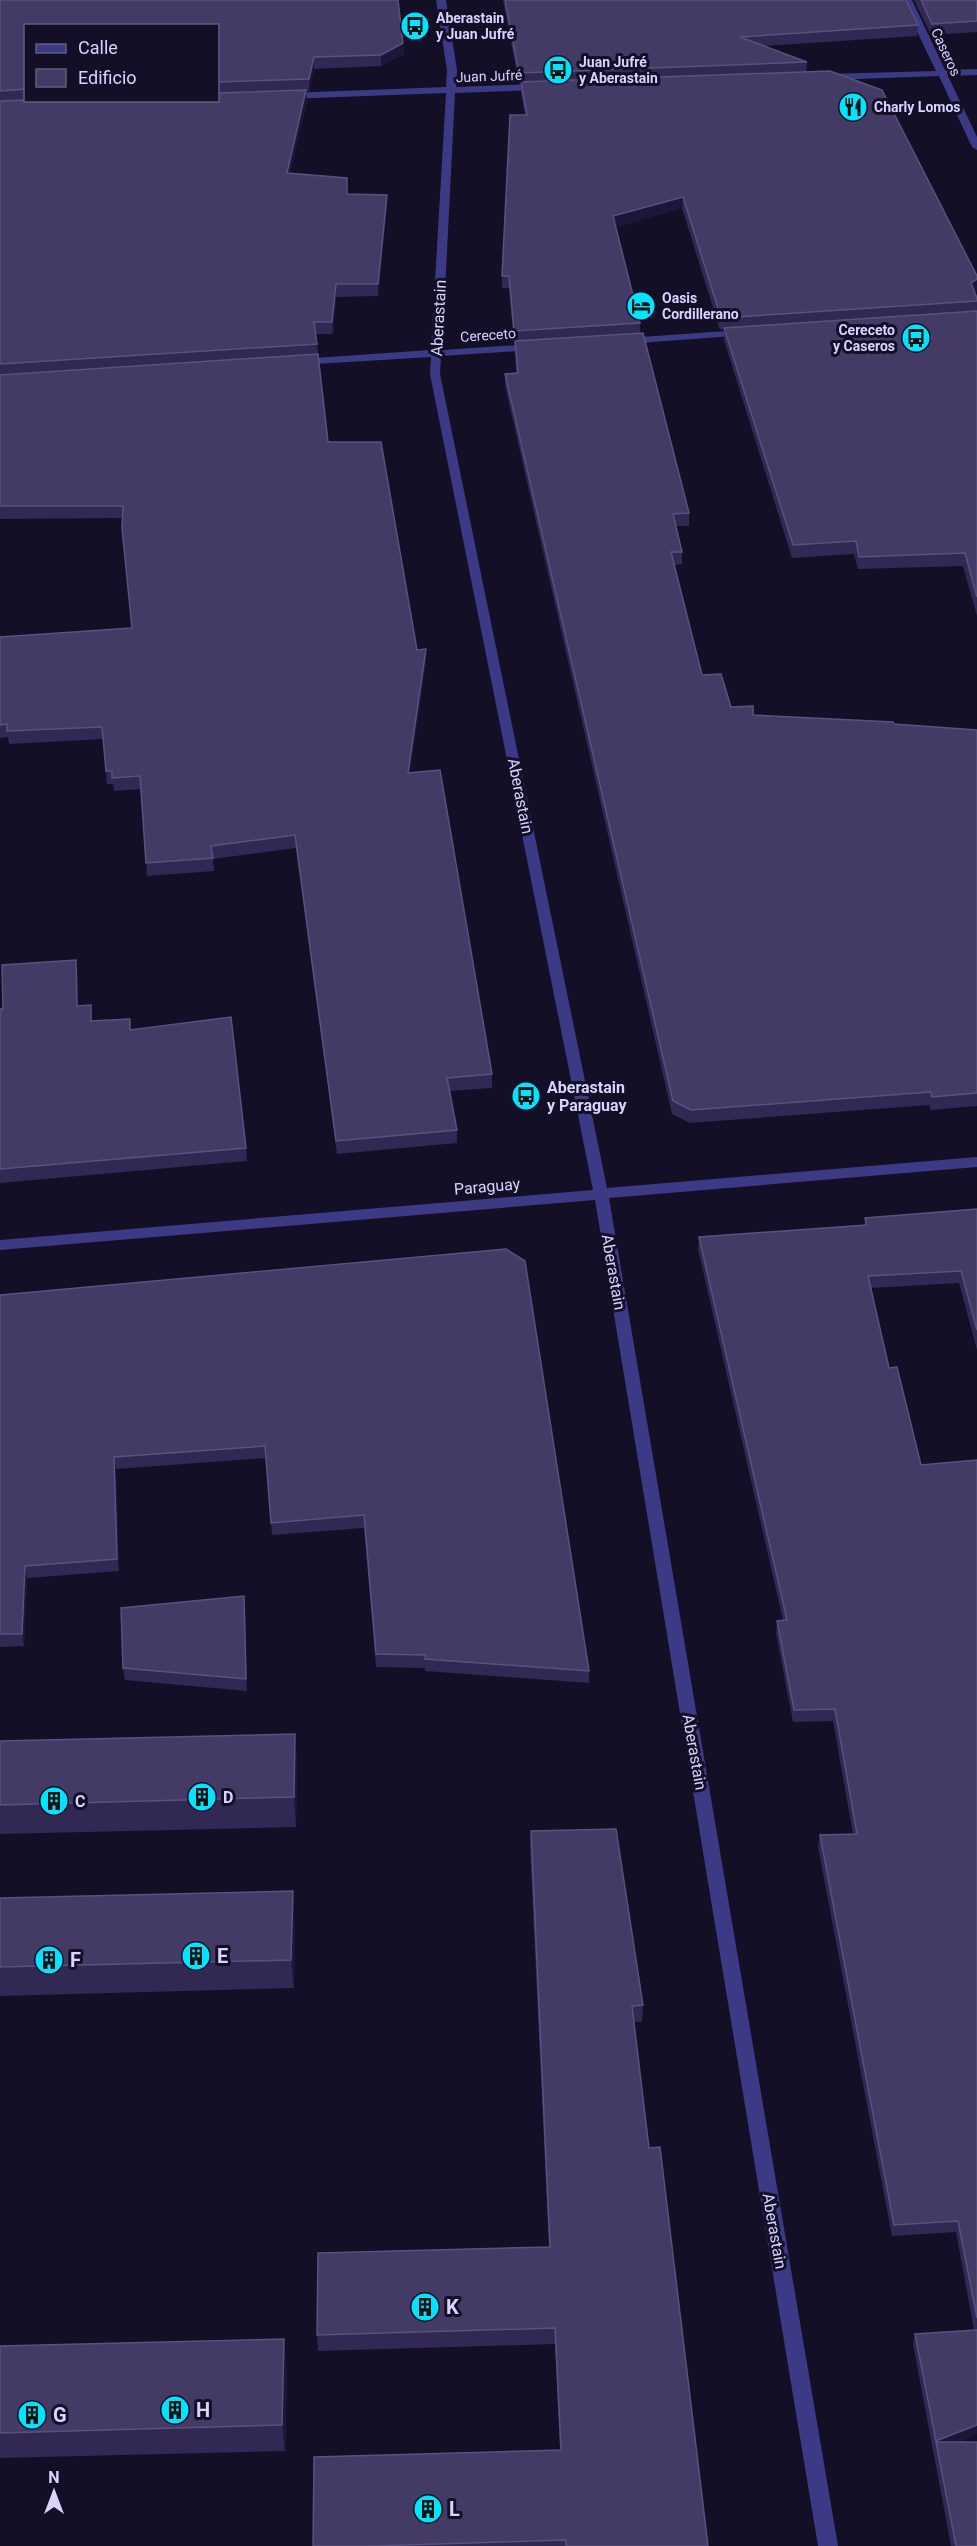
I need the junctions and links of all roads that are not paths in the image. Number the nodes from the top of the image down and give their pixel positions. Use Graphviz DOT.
graph roads {
  1 [pos="441,0"];
  2 [pos="907,0"];
  3 [pos="977,72"];
  4 [pos="940,73"];
  5 [pos="821,77"];
  6 [pos="548,87"];
  7 [pos="451,91"];
  8 [pos="276,97"];
  9 [pos="977,147"];
  10 [pos="756,332"];
  11 [pos="614,342"];
  12 [pos="543,346"];
  13 [pos="436,354"];
  14 [pos="283,364"];
  15 [pos="977,1162"];
  16 [pos="601,1194"];
  17 [pos="0,1245"];
  18 [pos="828,2546"];
  1 -- 7 [label="street, Aberastain"];
  2 -- 4 [label="street, Caseros"];
  3 -- 4 [label="street"];
  4 -- 5 [label="street"];
  4 -- 9 [label="street, Caseros"];
  6 -- 7 [label="street, Juan Jufré"];
  7 -- 8 [label="street, Juan Jufré"];
  7 -- 13 [label="street, Aberastain"];
  10 -- 11 [label="street"];
  12 -- 13 [label="street, Cereceto"];
  13 -- 14 [label="street, Cereceto"];
  13 -- 16 [label="street, Aberastain"];
  15 -- 16 [label="street, Paraguay"];
  16 -- 17 [label="street, Paraguay"];
  16 -- 18 [label="street, Aberastain"];
}
